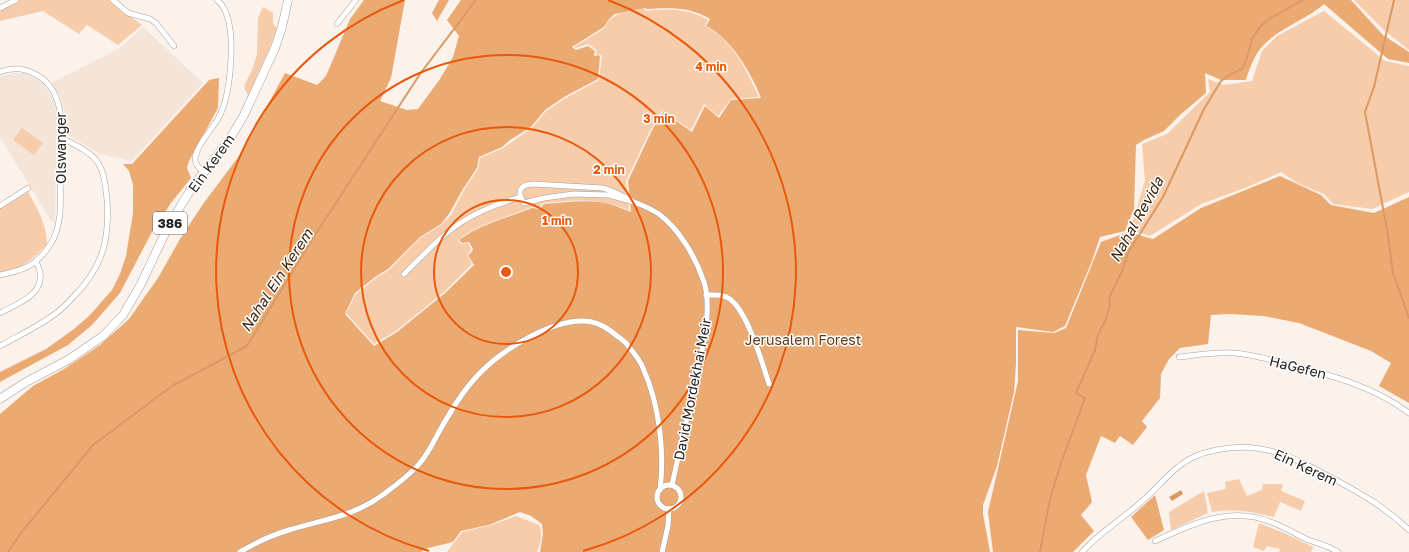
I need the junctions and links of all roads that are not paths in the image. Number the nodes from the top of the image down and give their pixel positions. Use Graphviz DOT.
graph roads {
  1 [pos="16,0"];
  2 [pos="113,0"];
  3 [pos="217,0"];
  4 [pos="288,0"];
  5 [pos="356,0"];
  6 [pos="0,8"];
  7 [pos="337,24"];
  8 [pos="174,46"];
  9 [pos="0,72"];
  10 [pos="60,137"];
  11 [pos="203,172"];
  12 [pos="28,188"];
  13 [pos="521,197"];
  14 [pos="634,202"];
  15 [pos="0,206"];
  16 [pos="36,261"];
  17 [pos="404,274"];
  18 [pos="0,275"];
  19 [pos="706,295"];
  20 [pos="0,313"];
  21 [pos="0,346"];
  22 [pos="1179,357"];
  23 [pos="769,384"];
  24 [pos="0,399"];
  25 [pos="1409,413"];
  26 [pos="672,485"];
  27 [pos="660,490"];
  28 [pos="669,509"];
  29 [pos="1409,530"];
  30 [pos="1155,541"];
  31 [pos="240,552"];
  32 [pos="662,552"];
  33 [pos="1082,552"];
  34 [pos="1338,552"];
  1 -- 6 [label="street"];
  2 -- 8 [label="street"];
  3 -- 11 [label="street"];
  4 -- 11 [label="main road, Ein Kerem / 386"];
  5 -- 7 [label="street"];
  9 -- 10 [label="street, Olswanger"];
  10 -- 16 [label="street, Olswanger"];
  10 -- 21 [label="street"];
  11 -- 24 [label="main road, Ein Kerem / 386"];
  12 -- 15 [label="street"];
  13 -- 14 [label="street, David Mordekhai Meir"];
  13 -- 14 [label="street, David Mordekhai Meir"];
  13 -- 17 [label="street"];
  14 -- 19 [label="street, David Mordekhai Meir"];
  16 -- 18 [label="street"];
  16 -- 20 [label="street"];
  19 -- 23 [label="street"];
  19 -- 26 [label="street, David Mordekhai Meir"];
  22 -- 25 [label="street, HaGefen"];
  26 -- 27 [label="street"];
  26 -- 28 [label="street"];
  27 -- 28 [label="street"];
  27 -- 31 [label="street"];
  28 -- 32 [label="street"];
  29 -- 33 [label="street, Ein Kerem"];
  30 -- 34 [label="street"];
}
